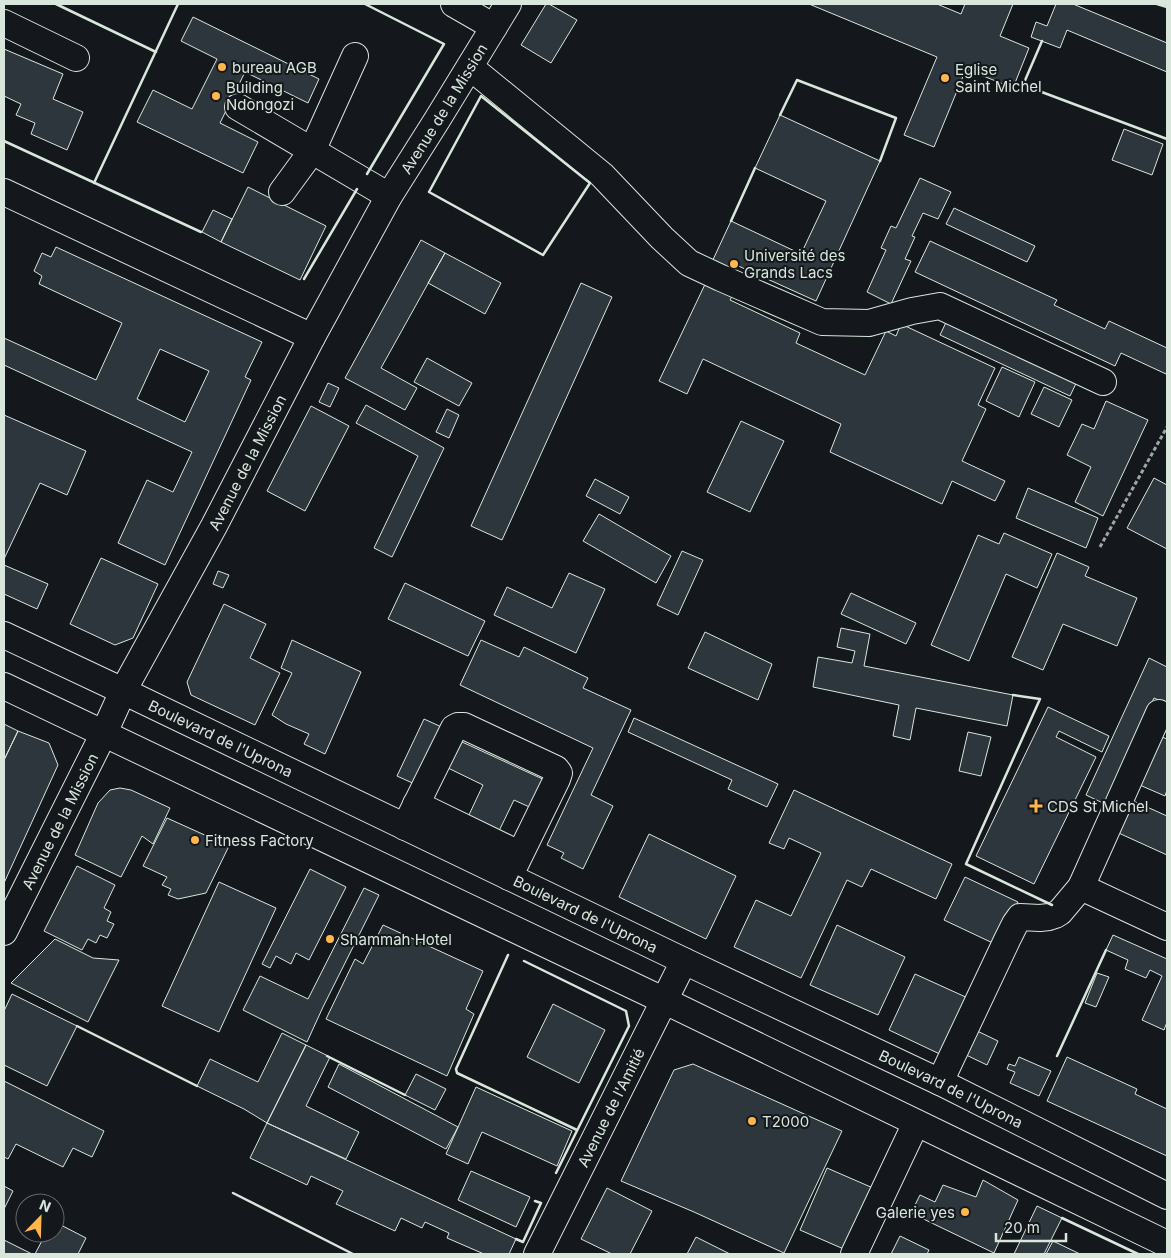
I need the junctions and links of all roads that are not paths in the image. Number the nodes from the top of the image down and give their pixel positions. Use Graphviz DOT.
graph roads {
  1 [pos="454,4"];
  2 [pos="508,4"];
  3 [pos="4,23"];
  4 [pos="494,27"];
  5 [pos="355,56"];
  6 [pos="76,58"];
  7 [pos="470,67"];
  8 [pos="238,107"];
  9 [pos="312,151"];
  10 [pos="4,192"];
  11 [pos="282,192"];
  12 [pos="389,196"];
  13 [pos="312,337"];
  14 [pos="1103,382"];
  15 [pos="4,635"];
  16 [pos="4,686"];
  17 [pos="124,691"];
  18 [pos="1159,713"];
  19 [pos="104,733"];
  20 [pos="411,816"];
  21 [pos="514,866"];
  22 [pos="1081,887"];
  23 [pos="1167,927"];
  24 [pos="4,932"];
  25 [pos="684,961"];
  26 [pos="665,1001"];
  27 [pos="940,1082"];
  28 [pos="916,1123"];
  29 [pos="1167,1196"];
  30 [pos="1167,1244"];
  31 [pos="537,1254"];
  32 [pos="854,1254"];
  1 -- 4 [label="street"];
  2 -- 4 [label="street, Avenue de la Mission"];
  3 -- 6 [label="street"];
  4 -- 7 [label="street, Avenue de la Mission"];
  5 -- 9 [label="street"];
  7 -- 12 [label="street, Avenue de la Mission"];
  7 -- 14 [label="street"];
  8 -- 9 [label="street"];
  9 -- 11 [label="street"];
  9 -- 12 [label="street"];
  10 -- 13 [label="street"];
  12 -- 13 [label="street, Avenue de la Mission"];
  13 -- 17 [label="street, Avenue de la Mission"];
  15 -- 17 [label="street, Boulevard de l'Uprona"];
  16 -- 19 [label="street"];
  17 -- 19 [label="street, Avenue de la Mission"];
  17 -- 20 [label="street, Boulevard de l'Uprona"];
  18 -- 22 [label="street"];
  19 -- 24 [label="street, Avenue de la Mission"];
  19 -- 26 [label="street"];
  20 -- 21 [label="street, Boulevard de l'Uprona"];
  20 -- 21 [label="street"];
  21 -- 25 [label="street, Boulevard de l'Uprona"];
  22 -- 23 [label="street"];
  22 -- 27 [label="street"];
  25 -- 26 [label="street, Avenue de l'Amitié"];
  25 -- 27 [label="street, Boulevard de l'Uprona"];
  26 -- 28 [label="street"];
  26 -- 31 [label="street, Avenue de l'Amitié"];
  27 -- 29 [label="street, Boulevard de l'Uprona"];
  28 -- 30 [label="street"];
  28 -- 32 [label="street"];
}
